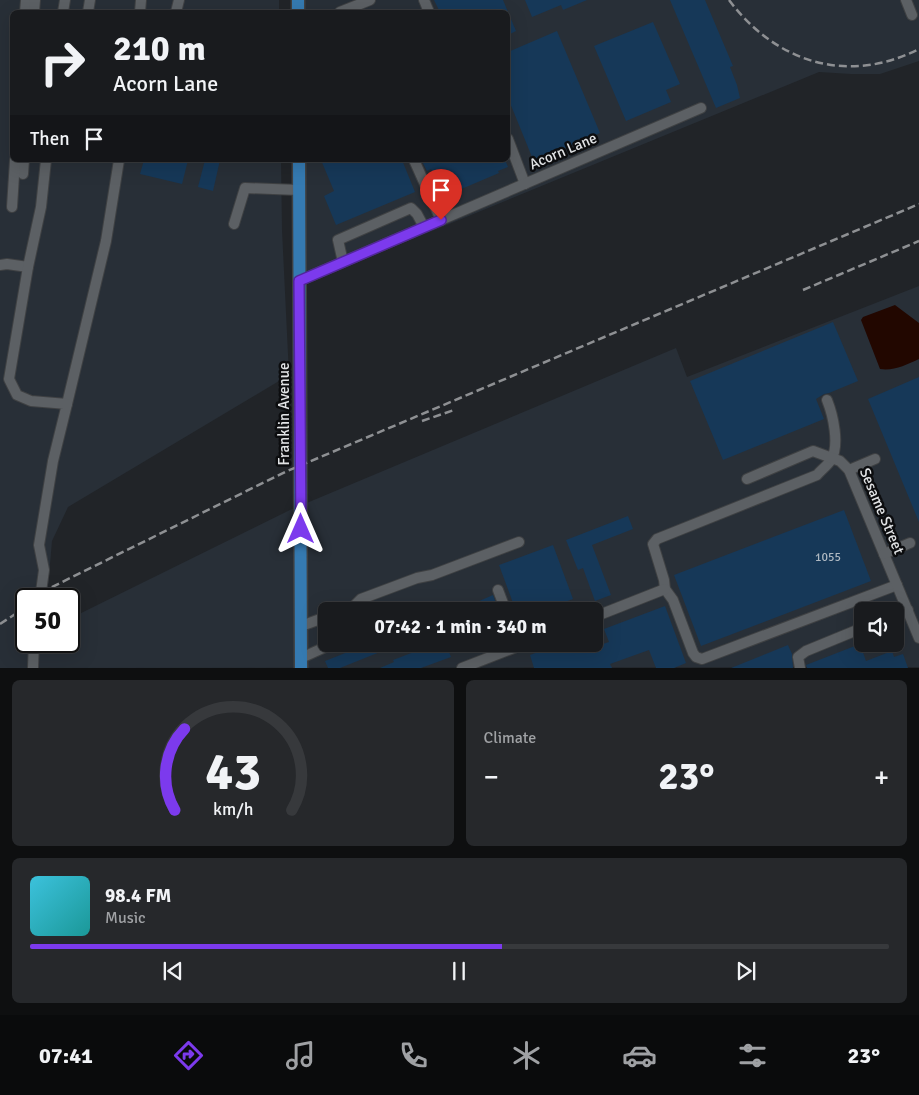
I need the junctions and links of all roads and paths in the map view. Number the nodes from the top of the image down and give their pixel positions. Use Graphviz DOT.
graph roads {
  1 [pos="370,0"];
  2 [pos="906,0"];
  3 [pos="345,10"];
  4 [pos="912,15"];
  5 [pos="701,108"];
  6 [pos="510,144"];
  7 [pos="15,162"];
  8 [pos="24,162"];
  9 [pos="46,162"];
  10 [pos="119,162"];
  11 [pos="298,162"];
  12 [pos="415,162"];
  13 [pos="23,174"];
  14 [pos="525,184"];
  15 [pos="299,190"];
  16 [pos="12,207"];
  17 [pos="441,220"];
  18 [pos="234,224"];
  19 [pos="424,227"];
  20 [pos="343,262"];
  21 [pos="0,265"];
  22 [pos="28,267"];
  23 [pos="299,281"];
  24 [pos="827,400"];
  25 [pos="67,404"];
  26 [pos="832,459"];
  27 [pos="875,459"];
  28 [pos="849,470"];
  29 [pos="747,479"];
  30 [pos="519,542"];
  31 [pos="910,543"];
  32 [pos="884,554"];
  33 [pos="897,585"];
  34 [pos="42,588"];
  35 [pos="665,589"];
  36 [pos="498,590"];
  37 [pos="358,602"];
  38 [pos="503,602"];
  39 [pos="908,610"];
  40 [pos="904,612"];
  41 [pos="603,613"];
  42 [pos="318,620"];
  43 [pos="301,626"];
  44 [pos="854,631"];
  45 [pos="919,638"];
  46 [pos="319,652"];
  47 [pos="501,652"];
  48 [pos="34,653"];
  49 [pos="301,663"];
  50 [pos="33,668"];
  51 [pos="462,668"];
  52 [pos="800,668"];
  1 -- 3 [label="street"];
  2 -- 4 [label="street"];
  5 -- 14 [label="street, Acorn Lane"];
  6 -- 14 [label="street"];
  7 -- 16 [label="street"];
  8 -- 13 [label="street"];
  9 -- 22 [label="street"];
  10 -- 25 [label="street"];
  11 -- 15 [label="main road, Franklin Avenue"];
  12 -- 17 [label="street"];
  14 -- 17 [label="street, Acorn Lane"];
  15 -- 18 [label="street"];
  15 -- 23 [label="main road, Franklin Avenue"];
  17 -- 19 [label="street, Acorn Lane"];
  19 -- 20 [label="street, Acorn Lane"];
  19 -- 20 [label="street"];
  20 -- 23 [label="street, Acorn Lane"];
  21 -- 22 [label="street"];
  22 -- 25 [label="street"];
  23 -- 43 [label="main road, Franklin Avenue"];
  24 -- 26 [label="street"];
  25 -- 34 [label="street"];
  26 -- 28 [label="street, Sesame Street"];
  26 -- 29 [label="street, Sesame Street"];
  26 -- 35 [label="street"];
  27 -- 28 [label="street"];
  28 -- 32 [label="street, Sesame Street"];
  30 -- 37 [label="street"];
  31 -- 32 [label="street"];
  32 -- 33 [label="street, Sesame Street"];
  33 -- 35 [label="street"];
  33 -- 39 [label="street, Sesame Street"];
  35 -- 41 [label="street"];
  36 -- 38 [label="street"];
  39 -- 40 [label="street"];
  39 -- 45 [label="street, Sesame Street"];
  42 -- 43 [label="street"];
  43 -- 49 [label="main road, Franklin Avenue"];
  44 -- 52 [label="street"];
  46 -- 49 [label="street"];
  47 -- 51 [label="street"];
  48 -- 50 [label="street"];
}
